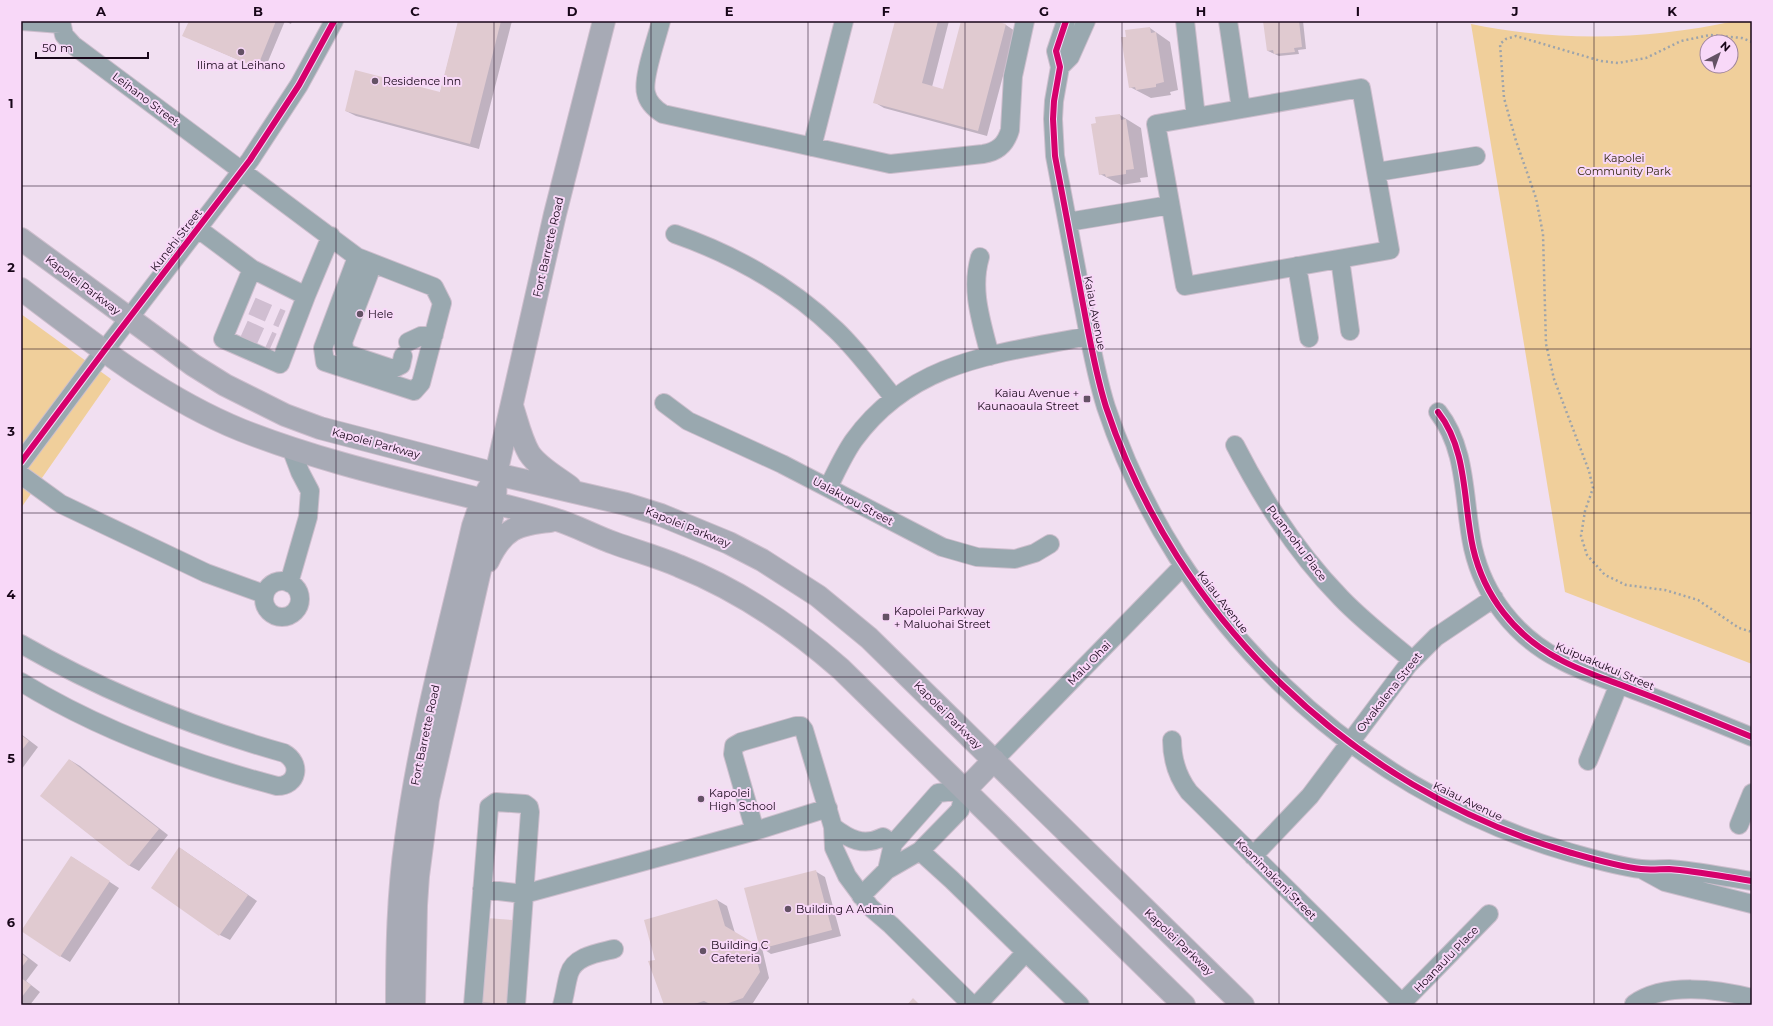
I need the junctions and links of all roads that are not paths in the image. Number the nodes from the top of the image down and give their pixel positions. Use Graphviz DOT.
graph roads {
  1 [pos="22,21"];
  2 [pos="334,21"];
  3 [pos="604,21"];
  4 [pos="661,21"];
  5 [pos="844,21"];
  6 [pos="1025,21"];
  7 [pos="1066,21"];
  8 [pos="1084,21"];
  9 [pos="1185,21"];
  10 [pos="1228,21"];
  11 [pos="61,23"];
  12 [pos="1060,67"];
  13 [pos="1241,109"];
  14 [pos="1196,117"];
  15 [pos="812,147"];
  16 [pos="1476,156"];
  17 [pos="242,171"];
  18 [pos="1377,172"];
  19 [pos="1170,205"];
  20 [pos="1068,222"];
  21 [pos="197,228"];
  22 [pos="675,234"];
  23 [pos="331,236"];
  24 [pos="21,239"];
  25 [pos="357,257"];
  26 [pos="980,258"];
  27 [pos="1340,259"];
  28 [pos="1297,266"];
  29 [pos="252,269"];
  30 [pos="21,289"];
  31 [pos="306,296"];
  32 [pos="128,319"];
  33 [pos="1350,331"];
  34 [pos="434,335"];
  35 [pos="1089,336"];
  36 [pos="1309,338"];
  37 [pos="104,351"];
  38 [pos="990,356"];
  39 [pos="894,398"];
  40 [pos="664,403"];
  41 [pos="512,405"];
  42 [pos="1438,412"];
  43 [pos="1235,445"];
  44 [pos="291,448"];
  45 [pos="21,462"];
  46 [pos="496,474"];
  47 [pos="21,475"];
  48 [pos="828,488"];
  49 [pos="580,493"];
  50 [pos="489,502"];
  51 [pos="557,520"];
  52 [pos="1050,544"];
  53 [pos="1183,566"];
  54 [pos="290,583"];
  55 [pos="264,594"];
  56 [pos="1494,598"];
  57 [pos="473,600"];
  58 [pos="21,644"];
  59 [pos="1412,660"];
  60 [pos="21,682"];
  61 [pos="1619,684"];
  62 [pos="1752,737"];
  63 [pos="1172,740"];
  64 [pos="1350,742"];
  65 [pos="994,760"];
  66 [pos="1588,761"];
  67 [pos="965,790"];
  68 [pos="1752,793"];
  69 [pos="828,808"];
  70 [pos="1739,825"];
  71 [pos="834,827"];
  72 [pos="755,831"];
  73 [pos="893,844"];
  74 [pos="920,851"];
  75 [pos="1253,856"];
  76 [pos="887,870"];
  77 [pos="1642,870"];
  78 [pos="1752,881"];
  79 [pos="482,889"];
  80 [pos="524,894"];
  81 [pos="861,896"];
  82 [pos="1752,904"];
  83 [pos="1489,914"];
  84 [pos="614,949"];
  85 [pos="1026,952"];
  86 [pos="1752,998"];
  87 [pos="1403,1004"];
  88 [pos="1634,1004"];
  89 [pos="397,1005"];
  90 [pos="414,1005"];
  91 [pos="473,1005"];
  92 [pos="516,1005"];
  93 [pos="562,1005"];
  94 [pos="972,1005"];
  95 [pos="977,1005"];
  96 [pos="1080,1005"];
  97 [pos="1184,1005"];
  98 [pos="1243,1005"];
  1 -- 11 [label="street"];
  2 -- 17 [label="street, Kunehi Street"];
  3 -- 41 [label="main road, Fort Barrette Road"];
  4 -- 15 [label="street"];
  5 -- 15 [label="street"];
  6 -- 15 [label="street"];
  7 -- 12 [label="street, Kaiau Avenue"];
  8 -- 12 [label="street, Kaiau Avenue"];
  9 -- 14 [label="street"];
  10 -- 13 [label="street"];
  11 -- 17 [label="street, Leihano Street"];
  12 -- 20 [label="street, Kaiau Avenue"];
  13 -- 14 [label="street"];
  13 -- 18 [label="street"];
  14 -- 19 [label="street"];
  16 -- 18 [label="street"];
  17 -- 21 [label="street, Kunehi Street"];
  17 -- 23 [label="street, Leihano Street"];
  18 -- 27 [label="street"];
  19 -- 20 [label="street"];
  19 -- 28 [label="street"];
  20 -- 35 [label="street, Kaiau Avenue"];
  21 -- 29 [label="street"];
  21 -- 32 [label="street, Kunehi Street"];
  22 -- 39 [label="street"];
  23 -- 25 [label="street, Leihano Street"];
  23 -- 31 [label="street"];
  24 -- 32 [label="main road, Kapolei Parkway"];
  25 -- 34 [label="street"];
  25 -- 34 [label="street"];
  25 -- 34 [label="street"];
  26 -- 38 [label="street"];
  27 -- 28 [label="street"];
  27 -- 33 [label="street"];
  28 -- 36 [label="street"];
  29 -- 31 [label="street"];
  29 -- 31 [label="street"];
  30 -- 37 [label="main road"];
  32 -- 37 [label="street, Kunehi Street"];
  32 -- 46 [label="main road, Kapolei Parkway"];
  35 -- 38 [label="street"];
  35 -- 53 [label="street, Kaiau Avenue"];
  37 -- 44 [label="main road"];
  37 -- 45 [label="street, Kunehi Street"];
  38 -- 39 [label="street"];
  39 -- 48 [label="street"];
  40 -- 48 [label="street, Ualakupu Street"];
  41 -- 46 [label="main road, Fort Barrette Road"];
  41 -- 49 [label="main road"];
  42 -- 56 [label="street, Kuipuakukui Street"];
  43 -- 59 [label="street, Puannohu Place"];
  44 -- 50 [label="main road"];
  44 -- 54 [label="street"];
  46 -- 49 [label="main road, Kapolei Parkway"];
  46 -- 50 [label="main road, Fort Barrette Road"];
  47 -- 55 [label="street"];
  48 -- 52 [label="street, Ualakupu Street"];
  49 -- 65 [label="main road, Kapolei Parkway"];
  50 -- 51 [label="main road"];
  50 -- 57 [label="main road, Fort Barrette Road"];
  50 -- 89 [label="main road, Fort Barrette Road"];
  51 -- 57 [label="main road"];
  51 -- 67 [label="main road"];
  53 -- 64 [label="street, Kaiau Avenue"];
  53 -- 65 [label="street, Malu Ohai"];
  54 -- 55 [label="street"];
  54 -- 55 [label="street"];
  56 -- 59 [label="street, Owakalena Street"];
  56 -- 61 [label="street, Kuipuakukui Street"];
  57 -- 90 [label="main road, Fort Barrette Road"];
  58 -- 60 [label="street"];
  59 -- 64 [label="street, Owakalena Street"];
  61 -- 62 [label="street, Kuipuakukui Street"];
  61 -- 66 [label="street"];
  63 -- 75 [label="street, Koanimakani Street"];
  64 -- 75 [label="street, Owakalena Street"];
  64 -- 77 [label="street, Kaiau Avenue"];
  65 -- 67 [label="main road"];
  65 -- 98 [label="main road, Kapolei Parkway"];
  67 -- 73 [label="street"];
  67 -- 74 [label="street"];
  67 -- 97 [label="main road"];
  68 -- 70 [label="street"];
  69 -- 71 [label="street"];
  69 -- 72 [label="street"];
  69 -- 72 [label="street"];
  71 -- 73 [label="street"];
  71 -- 81 [label="street"];
  72 -- 80 [label="street"];
  73 -- 76 [label="street"];
  74 -- 76 [label="street"];
  74 -- 85 [label="street"];
  75 -- 87 [label="street, Koanimakani Street"];
  76 -- 81 [label="street"];
  77 -- 78 [label="street, Kaiau Avenue"];
  77 -- 82 [label="street, Kaiau Avenue"];
  79 -- 80 [label="street"];
  79 -- 80 [label="street"];
  79 -- 91 [label="street"];
  80 -- 92 [label="street"];
  81 -- 94 [label="street"];
  83 -- 87 [label="street, Hoanaulu Place"];
  84 -- 93 [label="street"];
  85 -- 95 [label="street"];
  85 -- 96 [label="street"];
  86 -- 88 [label="street"];
}
